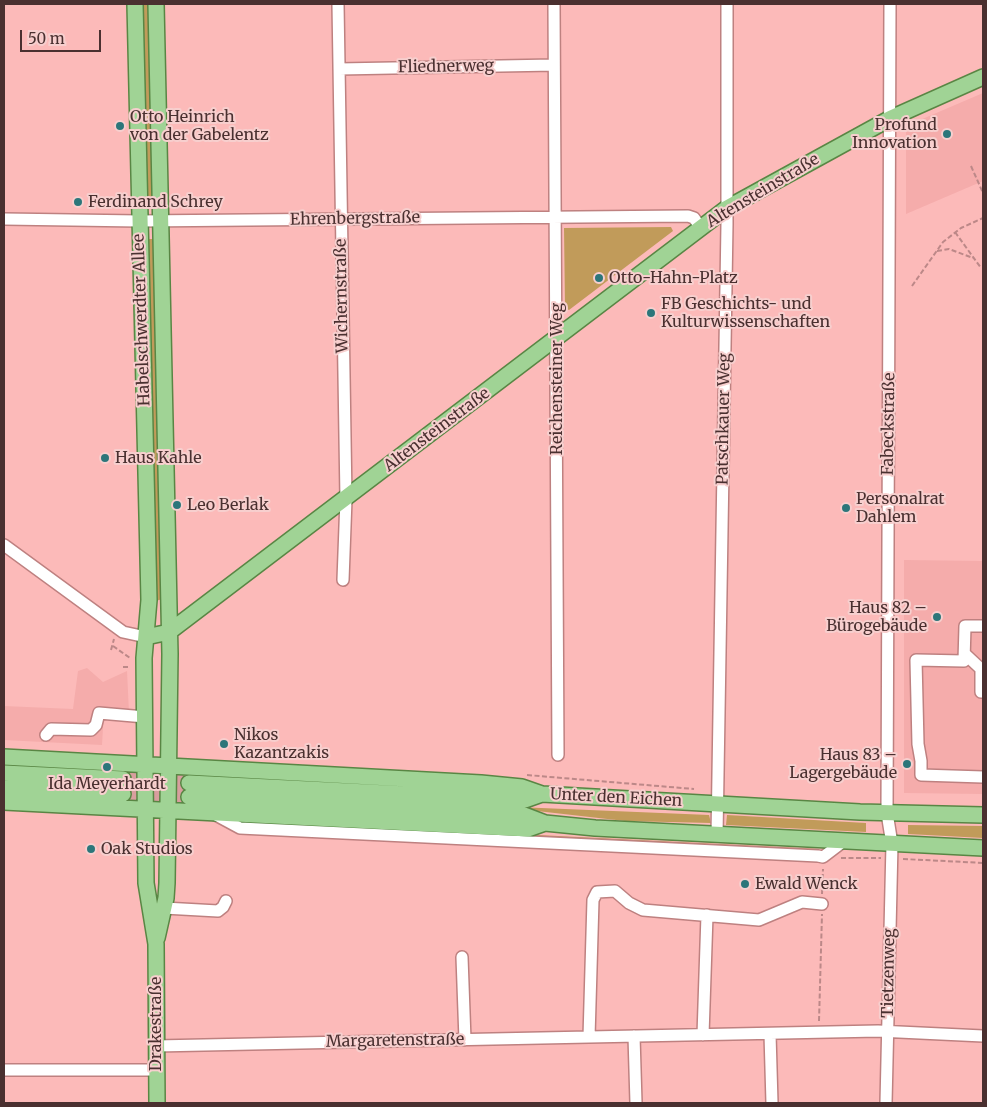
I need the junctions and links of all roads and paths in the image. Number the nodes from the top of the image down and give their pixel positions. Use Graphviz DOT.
graph roads {
  1 [pos="134,4"];
  2 [pos="156,4"];
  3 [pos="338,4"];
  4 [pos="554,4"];
  5 [pos="727,4"];
  6 [pos="890,4"];
  7 [pos="554,66"];
  8 [pos="339,69"];
  9 [pos="983,77"];
  10 [pos="891,118"];
  11 [pos="972,166"];
  12 [pos="983,193"];
  13 [pos="727,208"];
  14 [pos="555,218"];
  15 [pos="983,218"];
  16 [pos="4,219"];
  17 [pos="341,219"];
  18 [pos="161,221"];
  19 [pos="139,222"];
  20 [pos="701,228"];
  21 [pos="955,232"];
  22 [pos="935,252"];
  23 [pos="974,259"];
  24 [pos="981,268"];
  25 [pos="912,286"];
  26 [pos="557,339"];
  27 [pos="346,498"];
  28 [pos="4,545"];
  29 [pos="343,580"];
  30 [pos="983,626"];
  31 [pos="169,632"];
  32 [pos="146,637"];
  33 [pos="113,641"];
  34 [pos="113,646"];
  35 [pos="110,650"];
  36 [pos="965,654"];
  37 [pos="130,658"];
  38 [pos="123,667"];
  39 [pos="130,667"];
  40 [pos="983,692"];
  41 [pos="145,717"];
  42 [pos="46,736"];
  43 [pos="558,755"];
  44 [pos="4,757"];
  45 [pos="146,764"];
  46 [pos="168,766"];
  47 [pos="4,773"];
  48 [pos="983,777"];
  49 [pos="4,788"];
  50 [pos="542,794"];
  51 [pos="4,802"];
  52 [pos="718,804"];
  53 [pos="146,809"];
  54 [pos="167,810"];
  55 [pos="887,813"];
  56 [pos="983,815"];
  57 [pos="545,823"];
  58 [pos="492,834"];
  59 [pos="718,835"];
  60 [pos="844,841"];
  61 [pos="892,844"];
  62 [pos="983,848"];
  63 [pos="875,858"];
  64 [pos="897,858"];
  65 [pos="823,860"];
  66 [pos="983,864"];
  67 [pos="226,901"];
  68 [pos="822,904"];
  69 [pos="164,908"];
  70 [pos="707,915"];
  71 [pos="156,944"];
  72 [pos="462,957"];
  73 [pos="888,1031"];
  74 [pos="818,1032"];
  75 [pos="770,1034"];
  76 [pos="702,1035"];
  77 [pos="634,1036"];
  78 [pos="983,1036"];
  79 [pos="589,1037"];
  80 [pos="465,1040"];
  81 [pos="156,1046"];
  82 [pos="4,1070"];
  83 [pos="156,1070"];
  84 [pos="156,1103"];
  85 [pos="636,1103"];
  86 [pos="772,1103"];
  87 [pos="886,1103"];
  1 -- 19 [label="main road, Habelschwerdter Allee"];
  2 -- 18 [label="main road, Habelschwerdter Allee"];
  3 -- 8 [label="street, Wichernstraße"];
  4 -- 7 [label="street, Reichensteiner Weg"];
  5 -- 13 [label="street, Patschkauer Weg"];
  6 -- 10 [label="street, Fabeckstraße"];
  7 -- 8 [label="street, Fliednerweg"];
  7 -- 14 [label="street, Reichensteiner Weg"];
  8 -- 17 [label="street, Wichernstraße"];
  9 -- 10 [label="main road, Altensteinstraße"];
  10 -- 13 [label="main road, Altensteinstraße"];
  10 -- 55 [label="street, Fabeckstraße"];
  11 -- 12 [label="path"];
  13 -- 20 [label="main road, Altensteinstraße"];
  13 -- 52 [label="street, Patschkauer Weg"];
  14 -- 17 [label="street, Ehrenbergstraße"];
  14 -- 20 [label="street, Ehrenbergstraße"];
  14 -- 26 [label="street, Reichensteiner Weg"];
  15 -- 21 [label="path"];
  16 -- 19 [label="street, Ehrenbergstraße"];
  17 -- 18 [label="street, Ehrenbergstraße"];
  17 -- 27 [label="street, Wichernstraße"];
  18 -- 19 [label="street, Ehrenbergstraße"];
  18 -- 31 [label="main road, Habelschwerdter Allee"];
  19 -- 32 [label="main road, Habelschwerdter Allee"];
  20 -- 26 [label="main road, Altensteinstraße"];
  21 -- 22 [label="path"];
  21 -- 23 [label="path"];
  22 -- 23 [label="path"];
  22 -- 25 [label="path"];
  23 -- 24 [label="path"];
  26 -- 27 [label="main road, Altensteinstraße"];
  26 -- 43 [label="street, Reichensteiner Weg"];
  27 -- 29 [label="street"];
  27 -- 31 [label="main road, Altensteinstraße"];
  28 -- 32 [label="street"];
  30 -- 36 [label="street"];
  31 -- 32 [label="main road"];
  31 -- 46 [label="main road, Habelschwerdter Allee"];
  32 -- 41 [label="main road, Habelschwerdter Allee"];
  33 -- 34 [label="path"];
  34 -- 35 [label="path"];
  34 -- 37 [label="path"];
  36 -- 40 [label="street"];
  36 -- 48 [label="street"];
  38 -- 39 [label="path"];
  41 -- 42 [label="street"];
  41 -- 45 [label="main road, Habelschwerdter Allee"];
  44 -- 45 [label="main road"];
  45 -- 46 [label="main road"];
  45 -- 53 [label="main road, Drakestraße"];
  46 -- 50 [label="main road"];
  46 -- 54 [label="main road, Habelschwerdter Allee"];
  47 -- 49 [label="main road"];
  50 -- 52 [label="main road, Unter den Eichen"];
  50 -- 57 [label="main road, Unter den Eichen"];
  51 -- 53 [label="main road"];
  52 -- 55 [label="main road, Unter den Eichen"];
  52 -- 59 [label="street, Patschkauer Weg"];
  53 -- 54 [label="main road"];
  53 -- 71 [label="main road, Drakestraße"];
  54 -- 58 [label="main road"];
  54 -- 69 [label="main road, Drakestraße"];
  55 -- 56 [label="main road, Unter den Eichen"];
  55 -- 61 [label="street, Fabeckstraße"];
  57 -- 58 [label="main road"];
  57 -- 59 [label="main road, Unter den Eichen"];
  58 -- 65 [label="street"];
  59 -- 60 [label="main road, Unter den Eichen"];
  60 -- 61 [label="main road, Unter den Eichen"];
  60 -- 65 [label="street"];
  61 -- 62 [label="main road, Unter den Eichen"];
  61 -- 73 [label="street, Tietzenweg"];
  63 -- 65 [label="path"];
  64 -- 66 [label="path"];
  65 -- 68 [label="path"];
  67 -- 69 [label="street"];
  68 -- 70 [label="street"];
  68 -- 74 [label="path"];
  69 -- 71 [label="main road, Drakestraße"];
  70 -- 76 [label="street"];
  70 -- 79 [label="street"];
  71 -- 81 [label="main road, Drakestraße"];
  72 -- 80 [label="street"];
  73 -- 74 [label="street, Margaretenstraße"];
  73 -- 78 [label="street, Margaretenstraße"];
  73 -- 87 [label="street, Tietzenweg"];
  74 -- 75 [label="street, Margaretenstraße"];
  75 -- 76 [label="street, Margaretenstraße"];
  75 -- 86 [label="street"];
  76 -- 77 [label="street, Margaretenstraße"];
  77 -- 79 [label="street, Margaretenstraße"];
  77 -- 85 [label="street"];
  79 -- 80 [label="street, Margaretenstraße"];
  80 -- 81 [label="street, Margaretenstraße"];
  81 -- 83 [label="main road, Drakestraße"];
  82 -- 83 [label="street"];
  83 -- 84 [label="main road, Drakestraße"];
}
